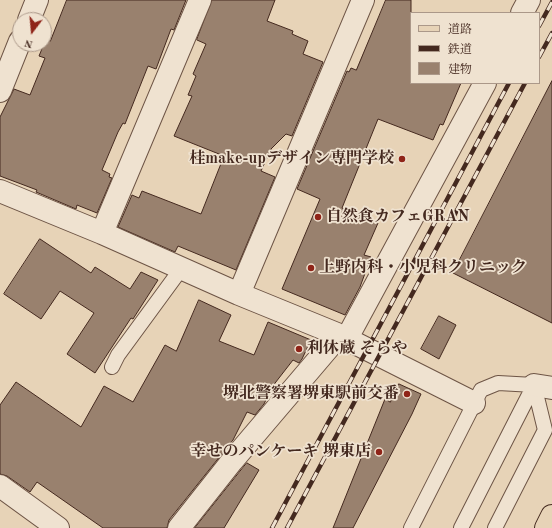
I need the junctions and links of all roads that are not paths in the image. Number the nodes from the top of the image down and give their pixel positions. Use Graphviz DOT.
graph roads {
  1 [pos="37,0"];
  2 [pos="200,0"];
  3 [pos="363,0"];
  4 [pos="529,0"];
  5 [pos="32,12"];
  6 [pos="523,12"];
  7 [pos="16,52"];
  8 [pos="484,84"];
  9 [pos="0,91"];
  10 [pos="0,191"];
  11 [pos="102,233"];
  12 [pos="181,269"];
  13 [pos="239,294"];
  14 [pos="342,336"];
  15 [pos="112,367"];
  16 [pos="543,386"];
  17 [pos="474,403"];
  18 [pos="0,486"];
  19 [pos="552,516"];
  20 [pos="58,528"];
  21 [pos="179,528"];
  22 [pos="411,528"];
  23 [pos="461,528"];
  24 [pos="495,528"];
  25 [pos="546,528"];
  1 -- 5 [label="street"];
  2 -- 11 [label="street"];
  3 -- 13 [label="street"];
  4 -- 6 [label="street"];
  7 -- 9 [label="street"];
  8 -- 14 [label="street"];
  10 -- 11 [label="street"];
  11 -- 12 [label="street"];
  12 -- 13 [label="street"];
  12 -- 15 [label="lane"];
  13 -- 14 [label="street"];
  14 -- 17 [label="street"];
  14 -- 21 [label="street"];
  16 -- 17 [label="lane"];
  16 -- 23 [label="lane"];
  16 -- 24 [label="lane"];
  17 -- 22 [label="lane"];
  18 -- 20 [label="street"];
  19 -- 25 [label="main road"];
}
